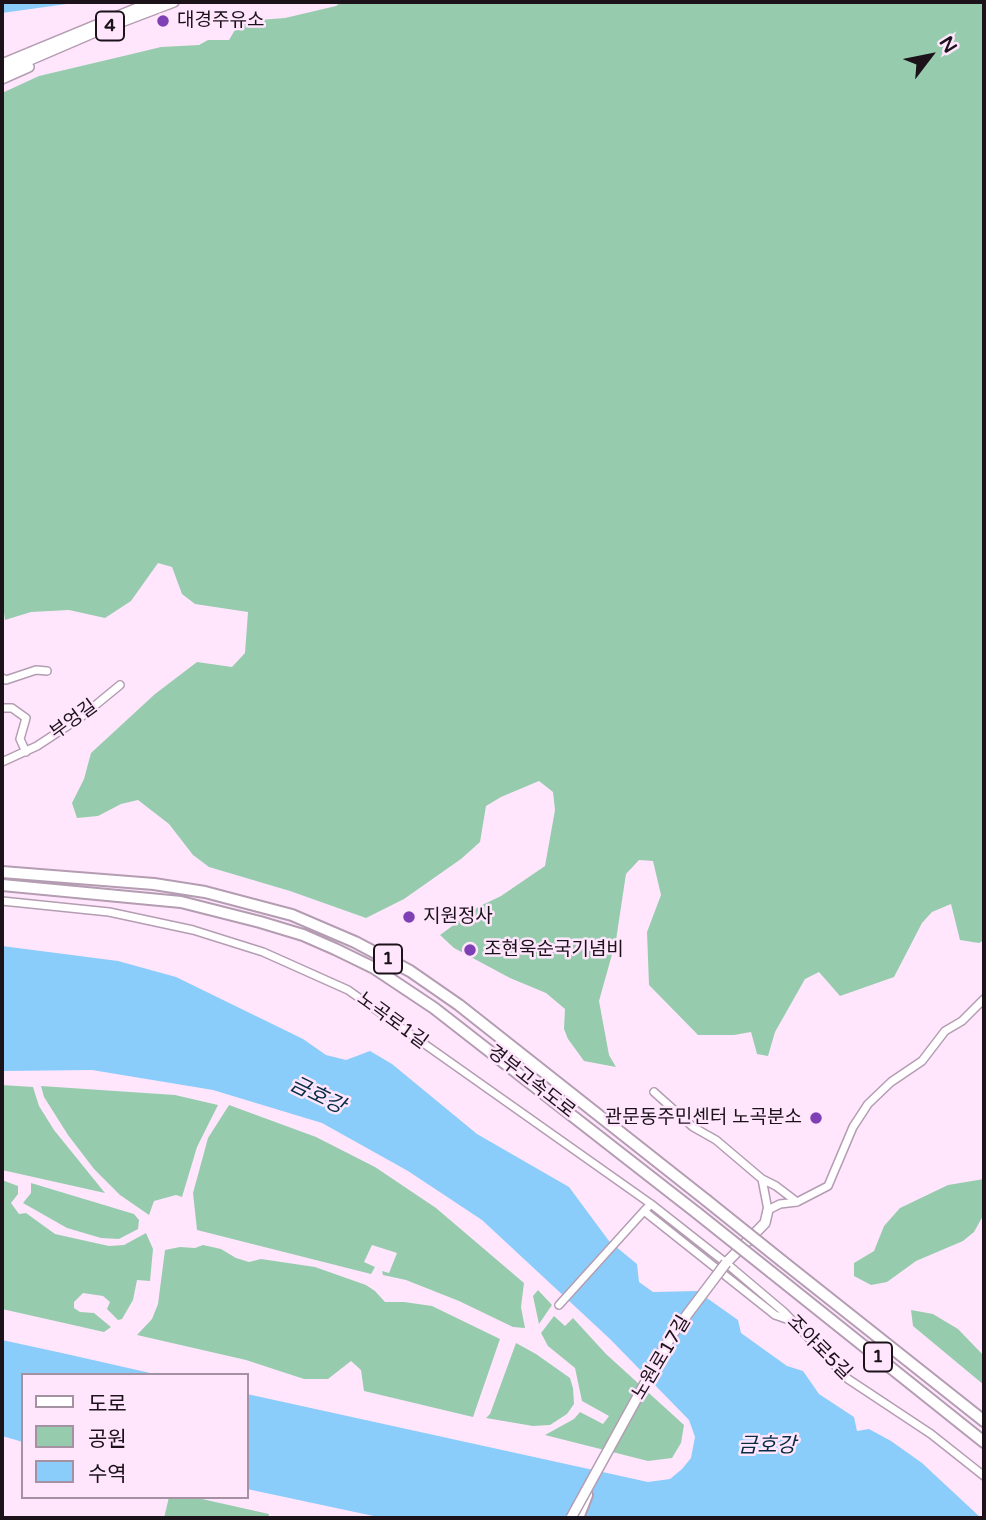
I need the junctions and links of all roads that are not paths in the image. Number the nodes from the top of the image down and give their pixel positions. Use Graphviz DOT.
graph roads {
  1 [pos="152,2"];
  2 [pos="174,2"];
  3 [pos="59,39"];
  4 [pos="48,53"];
  5 [pos="34,55"];
  6 [pos="2,62"];
  7 [pos="2,72"];
  8 [pos="2,79"];
  9 [pos="47,671"];
  10 [pos="2,678"];
  11 [pos="120,685"];
  12 [pos="2,708"];
  13 [pos="26,752"];
  14 [pos="2,762"];
  15 [pos="2,872"];
  16 [pos="2,884"];
  17 [pos="2,901"];
  18 [pos="984,999"];
  19 [pos="654,1092"];
  20 [pos="762,1179"];
  21 [pos="797,1202"];
  22 [pos="647,1208"];
  23 [pos="768,1210"];
  24 [pos="726,1263"];
  25 [pos="559,1305"];
  26 [pos="789,1320"];
  27 [pos="984,1421"];
  28 [pos="984,1442"];
  29 [pos="984,1476"];
  30 [pos="593,1478"];
  31 [pos="569,1518"];
  32 [pos="578,1518"];
  1 -- 3 [label="main road, 4"];
  2 -- 4 [label="main road, 4"];
  3 -- 5 [label="main road, 4"];
  3 -- 6 [label="main road"];
  4 -- 5 [label="main road, 4"];
  4 -- 8 [label="main road"];
  5 -- 6 [label="main road, 4"];
  5 -- 7 [label="main road, 4"];
  9 -- 10 [label="street"];
  11 -- 13 [label="street, 부엉길"];
  12 -- 13 [label="street, 부엉길"];
  13 -- 14 [label="street, 부엉길"];
  15 -- 27 [label="highway, 경부고속도로 / 1, bridge"];
  16 -- 28 [label="highway, 경부고속도로 / 1, bridge"];
  17 -- 22 [label="street, 노곡로1길"];
  18 -- 21 [label="street"];
  19 -- 20 [label="street"];
  20 -- 21 [label="street"];
  20 -- 23 [label="street"];
  21 -- 23 [label="street"];
  22 -- 24 [label="street, 노곡로1길"];
  22 -- 25 [label="street"];
  22 -- 26 [label="street"];
  23 -- 24 [label="main road, 노원로17길"];
  24 -- 26 [label="street, 조야로5길"];
  24 -- 30 [label="main road, 노원로17길, bridge"];
  26 -- 29 [label="street, 조야로5길"];
  30 -- 31 [label="highway, bridge"];
  30 -- 32 [label="highway, bridge"];
}
